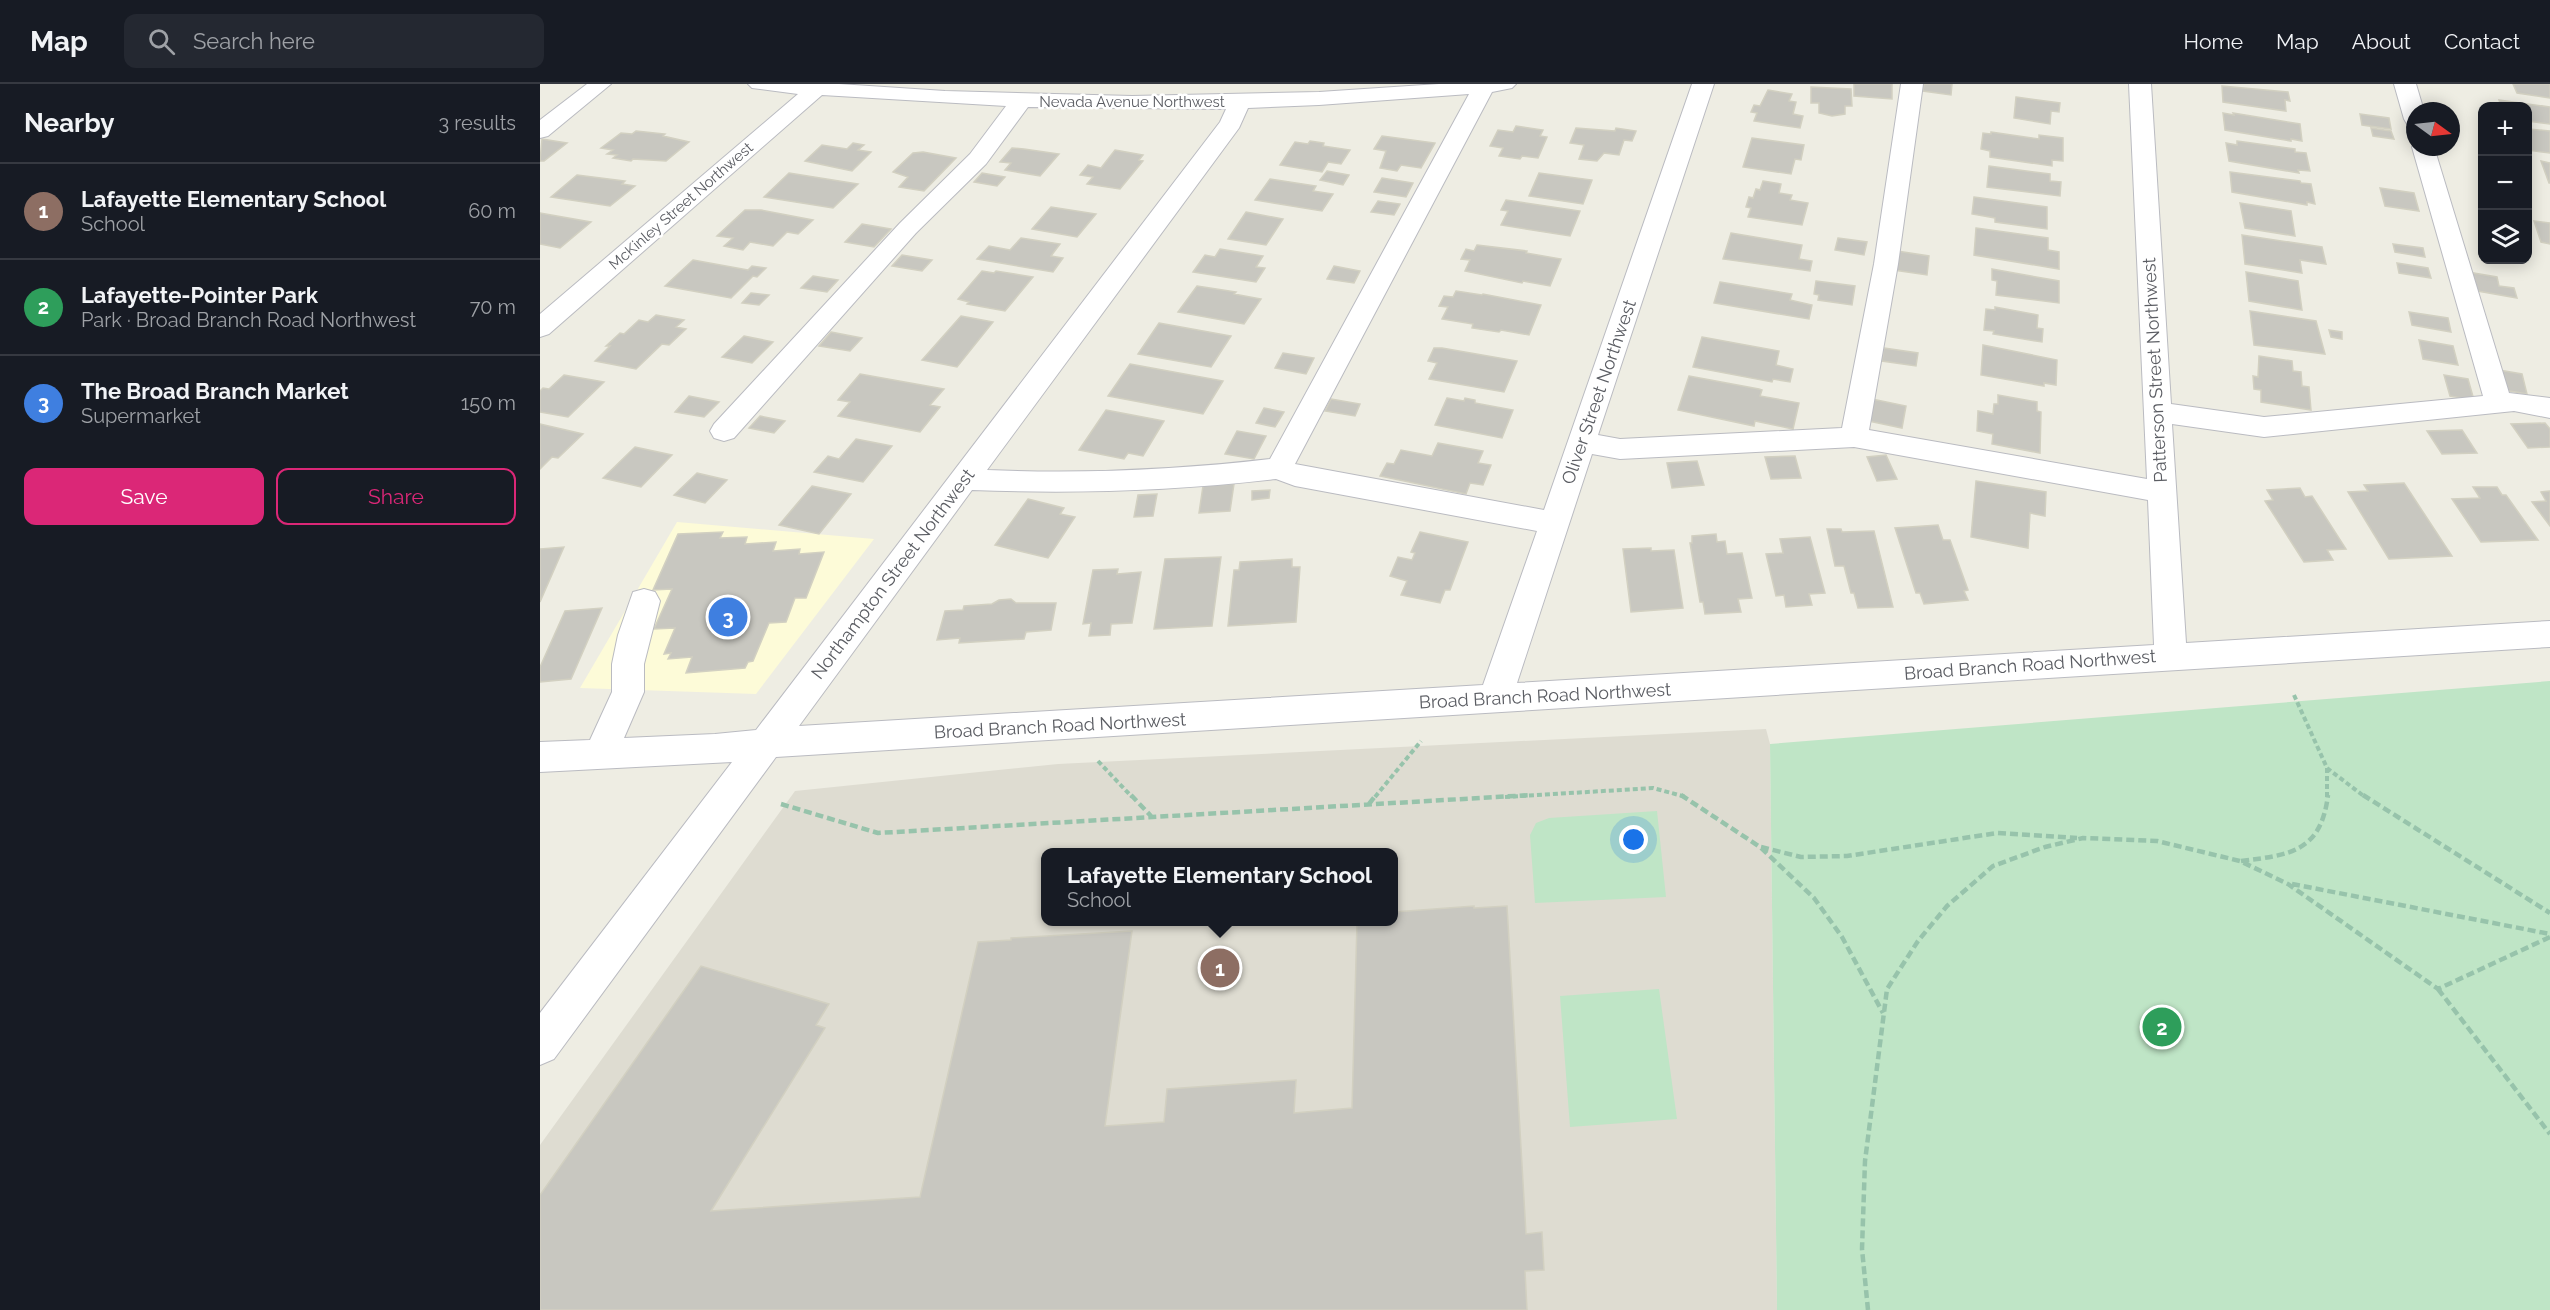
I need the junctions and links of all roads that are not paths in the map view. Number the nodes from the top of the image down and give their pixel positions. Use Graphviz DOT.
graph roads {
  1 [pos="600,84"];
  2 [pos="759,84"];
  3 [pos="1056,84"];
  4 [pos="1703,84"];
  5 [pos="1912,84"];
  6 [pos="2140,84"];
  7 [pos="2404,84"];
  8 [pos="1495,85"];
  9 [pos="819,86"];
  10 [pos="1240,101"];
  11 [pos="1032,102"];
  12 [pos="2410,102"];
  13 [pos="540,131"];
  14 [pos="2426,156"];
  15 [pos="540,328"];
  16 [pos="2499,404"];
  17 [pos="2550,408"];
  18 [pos="2158,412"];
  19 [pos="724,431"];
  20 [pos="1854,436"];
  21 [pos="1582,442"];
  22 [pos="1279,468"];
  23 [pos="963,480"];
  24 [pos="2162,492"];
  25 [pos="1555,523"];
  26 [pos="645,601"];
  27 [pos="2550,634"];
  28 [pos="2171,656"];
  29 [pos="1495,699"];
  30 [pos="766,743"];
  31 [pos="601,753"];
  32 [pos="540,757"];
  33 [pos="540,1045"];
  1 -- 13 [label="street"];
  2 -- 9 [label="street, Nevada Avenue Northwest"];
  3 -- 11 [label="street"];
  4 -- 21 [label="street, Oliver Street Northwest"];
  5 -- 20 [label="street"];
  6 -- 18 [label="street, Patterson Street Northwest"];
  7 -- 12 [label="street"];
  8 -- 10 [label="street, Nevada Avenue Northwest"];
  8 -- 22 [label="street"];
  9 -- 11 [label="street, Nevada Avenue Northwest"];
  9 -- 15 [label="street, McKinley Street Northwest"];
  10 -- 11 [label="street, Nevada Avenue Northwest"];
  10 -- 23 [label="street, Northampton Street Northwest"];
  11 -- 19 [label="street"];
  14 -- 16 [label="street"];
  16 -- 17 [label="street"];
  16 -- 18 [label="street"];
  18 -- 24 [label="street, Patterson Street Northwest"];
  20 -- 21 [label="street"];
  20 -- 24 [label="street"];
  21 -- 25 [label="street, Oliver Street Northwest"];
  22 -- 23 [label="street"];
  22 -- 25 [label="street"];
  23 -- 30 [label="street, Northampton Street Northwest"];
  24 -- 28 [label="street, Patterson Street Northwest"];
  25 -- 29 [label="street, Oliver Street Northwest"];
  26 -- 31 [label="street"];
  27 -- 28 [label="street, Broad Branch Road Northwest"];
  28 -- 29 [label="street, Broad Branch Road Northwest"];
  29 -- 30 [label="street, Broad Branch Road Northwest"];
  30 -- 31 [label="street, Broad Branch Road Northwest"];
  30 -- 33 [label="street, Northampton Street Northwest"];
  31 -- 32 [label="street, Broad Branch Road Northwest"];
}
